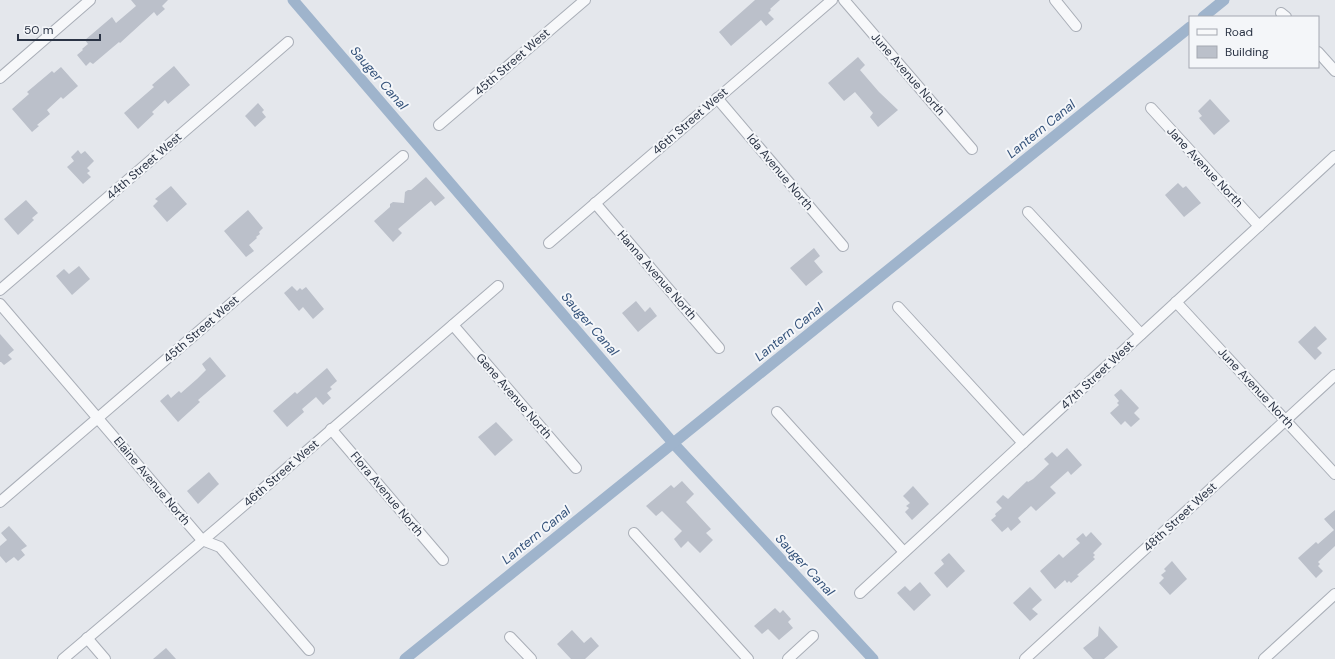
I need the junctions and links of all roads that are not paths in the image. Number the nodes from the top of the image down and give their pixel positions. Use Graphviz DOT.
graph roads {
  1 [pos="90,0"];
  2 [pos="585,0"];
  3 [pos="832,0"];
  4 [pos="844,0"];
  5 [pos="1055,0"];
  6 [pos="1076,26"];
  7 [pos="288,42"];
  8 [pos="1319,53"];
  9 [pos="1335,71"];
  10 [pos="0,78"];
  11 [pos="718,98"];
  12 [pos="1151,108"];
  13 [pos="439,125"];
  14 [pos="972,149"];
  15 [pos="403,156"];
  16 [pos="1335,156"];
  17 [pos="595,203"];
  18 [pos="1028,212"];
  19 [pos="1259,226"];
  20 [pos="549,243"];
  21 [pos="844,246"];
  22 [pos="498,286"];
  23 [pos="0,290"];
  24 [pos="1176,302"];
  25 [pos="0,304"];
  26 [pos="898,308"];
  27 [pos="453,325"];
  28 [pos="1141,334"];
  29 [pos="719,348"];
  30 [pos="1335,375"];
  31 [pos="777,412"];
  32 [pos="98,418"];
  33 [pos="1286,420"];
  34 [pos="331,429"];
  35 [pos="1023,443"];
  36 [pos="576,468"];
  37 [pos="1335,474"];
  38 [pos="0,502"];
  39 [pos="634,533"];
  40 [pos="202,540"];
  41 [pos="904,552"];
  42 [pos="443,560"];
  43 [pos="860,594"];
  44 [pos="1335,594"];
  45 [pos="813,636"];
  46 [pos="510,637"];
  47 [pos="87,638"];
  48 [pos="310,650"];
  49 [pos="63,659"];
  50 [pos="105,659"];
  51 [pos="531,659"];
  52 [pos="748,659"];
  53 [pos="788,659"];
  54 [pos="1025,659"];
  55 [pos="1264,659"];
  1 -- 10 [label="street"];
  2 -- 13 [label="street, 45th Street West"];
  3 -- 11 [label="street, 46th Street West"];
  4 -- 14 [label="street, June Avenue North"];
  5 -- 6 [label="street"];
  7 -- 23 [label="street, 44th Street West"];
  8 -- 9 [label="street"];
  11 -- 17 [label="street, 46th Street West"];
  11 -- 21 [label="street, Ida Avenue North"];
  12 -- 19 [label="street, Jane Avenue North"];
  15 -- 32 [label="street, 45th Street West"];
  16 -- 19 [label="street, 47th Street West"];
  17 -- 20 [label="street, 46th Street West"];
  17 -- 29 [label="street, Hanna Avenue North"];
  18 -- 28 [label="street"];
  19 -- 24 [label="street, 47th Street West"];
  22 -- 27 [label="street, 46th Street West"];
  24 -- 28 [label="street, 47th Street West"];
  24 -- 33 [label="street, June Avenue North"];
  25 -- 32 [label="street, Elaine Avenue North"];
  26 -- 35 [label="street"];
  27 -- 34 [label="street, 46th Street West"];
  27 -- 36 [label="street, Gene Avenue North"];
  28 -- 35 [label="street, 47th Street West"];
  30 -- 33 [label="street, 48th Street West"];
  31 -- 41 [label="street"];
  32 -- 38 [label="street, 45th Street West"];
  32 -- 40 [label="street, Elaine Avenue North"];
  33 -- 37 [label="street, June Avenue North"];
  33 -- 54 [label="street, 48th Street West"];
  34 -- 40 [label="street, 46th Street West"];
  34 -- 42 [label="street, Flora Avenue North"];
  35 -- 41 [label="street, 47th Street West"];
  39 -- 52 [label="street"];
  40 -- 47 [label="street, 46th Street West"];
  40 -- 48 [label="street, Elaine Avenue North"];
  41 -- 43 [label="street, 47th Street West"];
  44 -- 55 [label="street"];
  45 -- 53 [label="street"];
  46 -- 51 [label="street"];
  47 -- 49 [label="street, 46th Street West"];
  47 -- 50 [label="street"];
}
